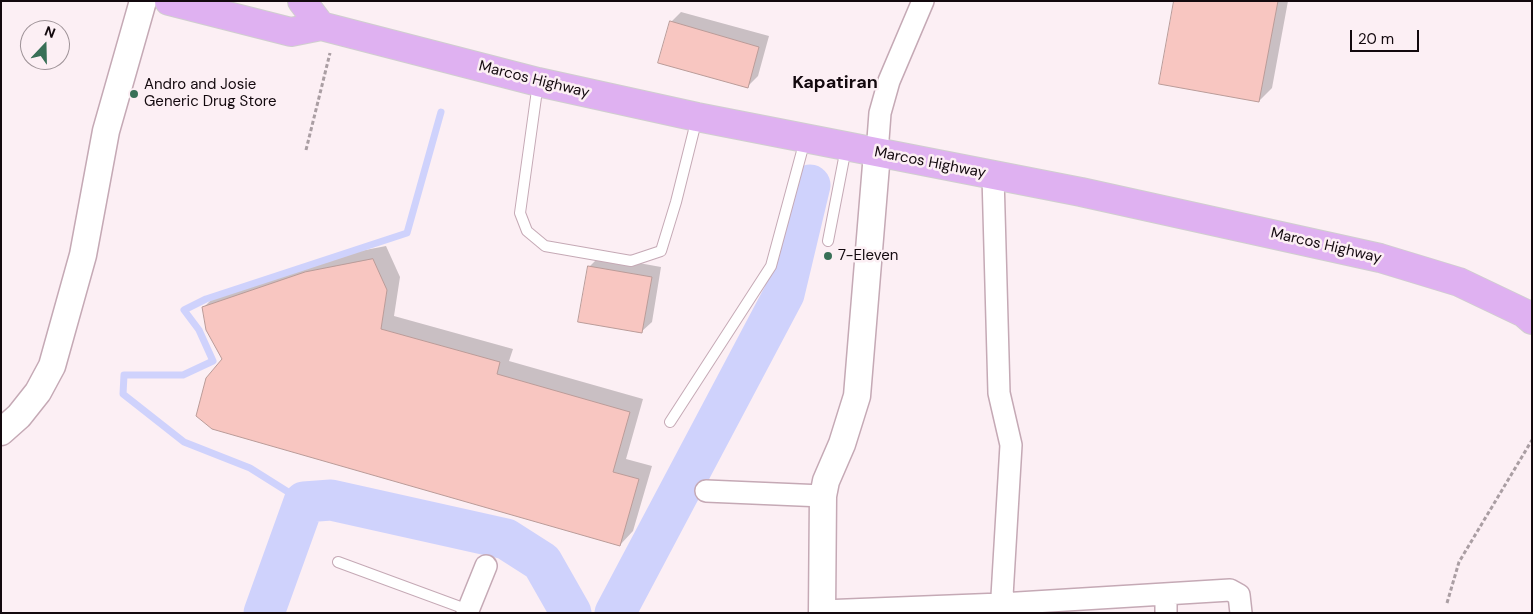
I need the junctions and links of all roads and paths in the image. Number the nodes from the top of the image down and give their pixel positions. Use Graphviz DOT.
graph roads {
  1 [pos="143,1"];
  2 [pos="169,1"];
  3 [pos="302,1"];
  4 [pos="924,1"];
  5 [pos="328,28"];
  6 [pos="538,82"];
  7 [pos="697,117"];
  8 [pos="806,138"];
  9 [pos="846,147"];
  10 [pos="306,150"];
  11 [pos="877,153"];
  12 [pos="993,176"];
  13 [pos="828,241"];
  14 [pos="1532,320"];
  15 [pos="670,422"];
  16 [pos="1,432"];
  17 [pos="1532,440"];
  18 [pos="706,491"];
  19 [pos="823,496"];
  20 [pos="338,562"];
  21 [pos="486,566"];
  22 [pos="1166,603"];
  23 [pos="1447,603"];
  24 [pos="1080,607"];
  25 [pos="1001,609"];
  26 [pos="922,610"];
  27 [pos="471,612"];
  28 [pos="822,612"];
  29 [pos="1241,613"];
  1 -- 16 [label="street"];
  2 -- 5 [label="main road, Marcos Highway"];
  3 -- 5 [label="main road"];
  4 -- 11 [label="street"];
  5 -- 6 [label="main road, Marcos Highway"];
  5 -- 10 [label="path"];
  6 -- 7 [label="main road, Marcos Highway"];
  6 -- 7 [label="lane"];
  7 -- 8 [label="main road, Marcos Highway"];
  8 -- 9 [label="main road, Marcos Highway"];
  8 -- 15 [label="lane"];
  9 -- 11 [label="main road, Marcos Highway"];
  9 -- 13 [label="lane"];
  11 -- 12 [label="main road, Marcos Highway"];
  11 -- 19 [label="street"];
  12 -- 14 [label="main road, Marcos Highway"];
  12 -- 25 [label="street"];
  17 -- 23 [label="path"];
  18 -- 19 [label="street"];
  19 -- 28 [label="street"];
  20 -- 27 [label="lane"];
  21 -- 27 [label="street"];
  22 -- 24 [label="street"];
  22 -- 29 [label="street"];
  24 -- 25 [label="street"];
  25 -- 26 [label="street"];
  26 -- 28 [label="street"];
}
